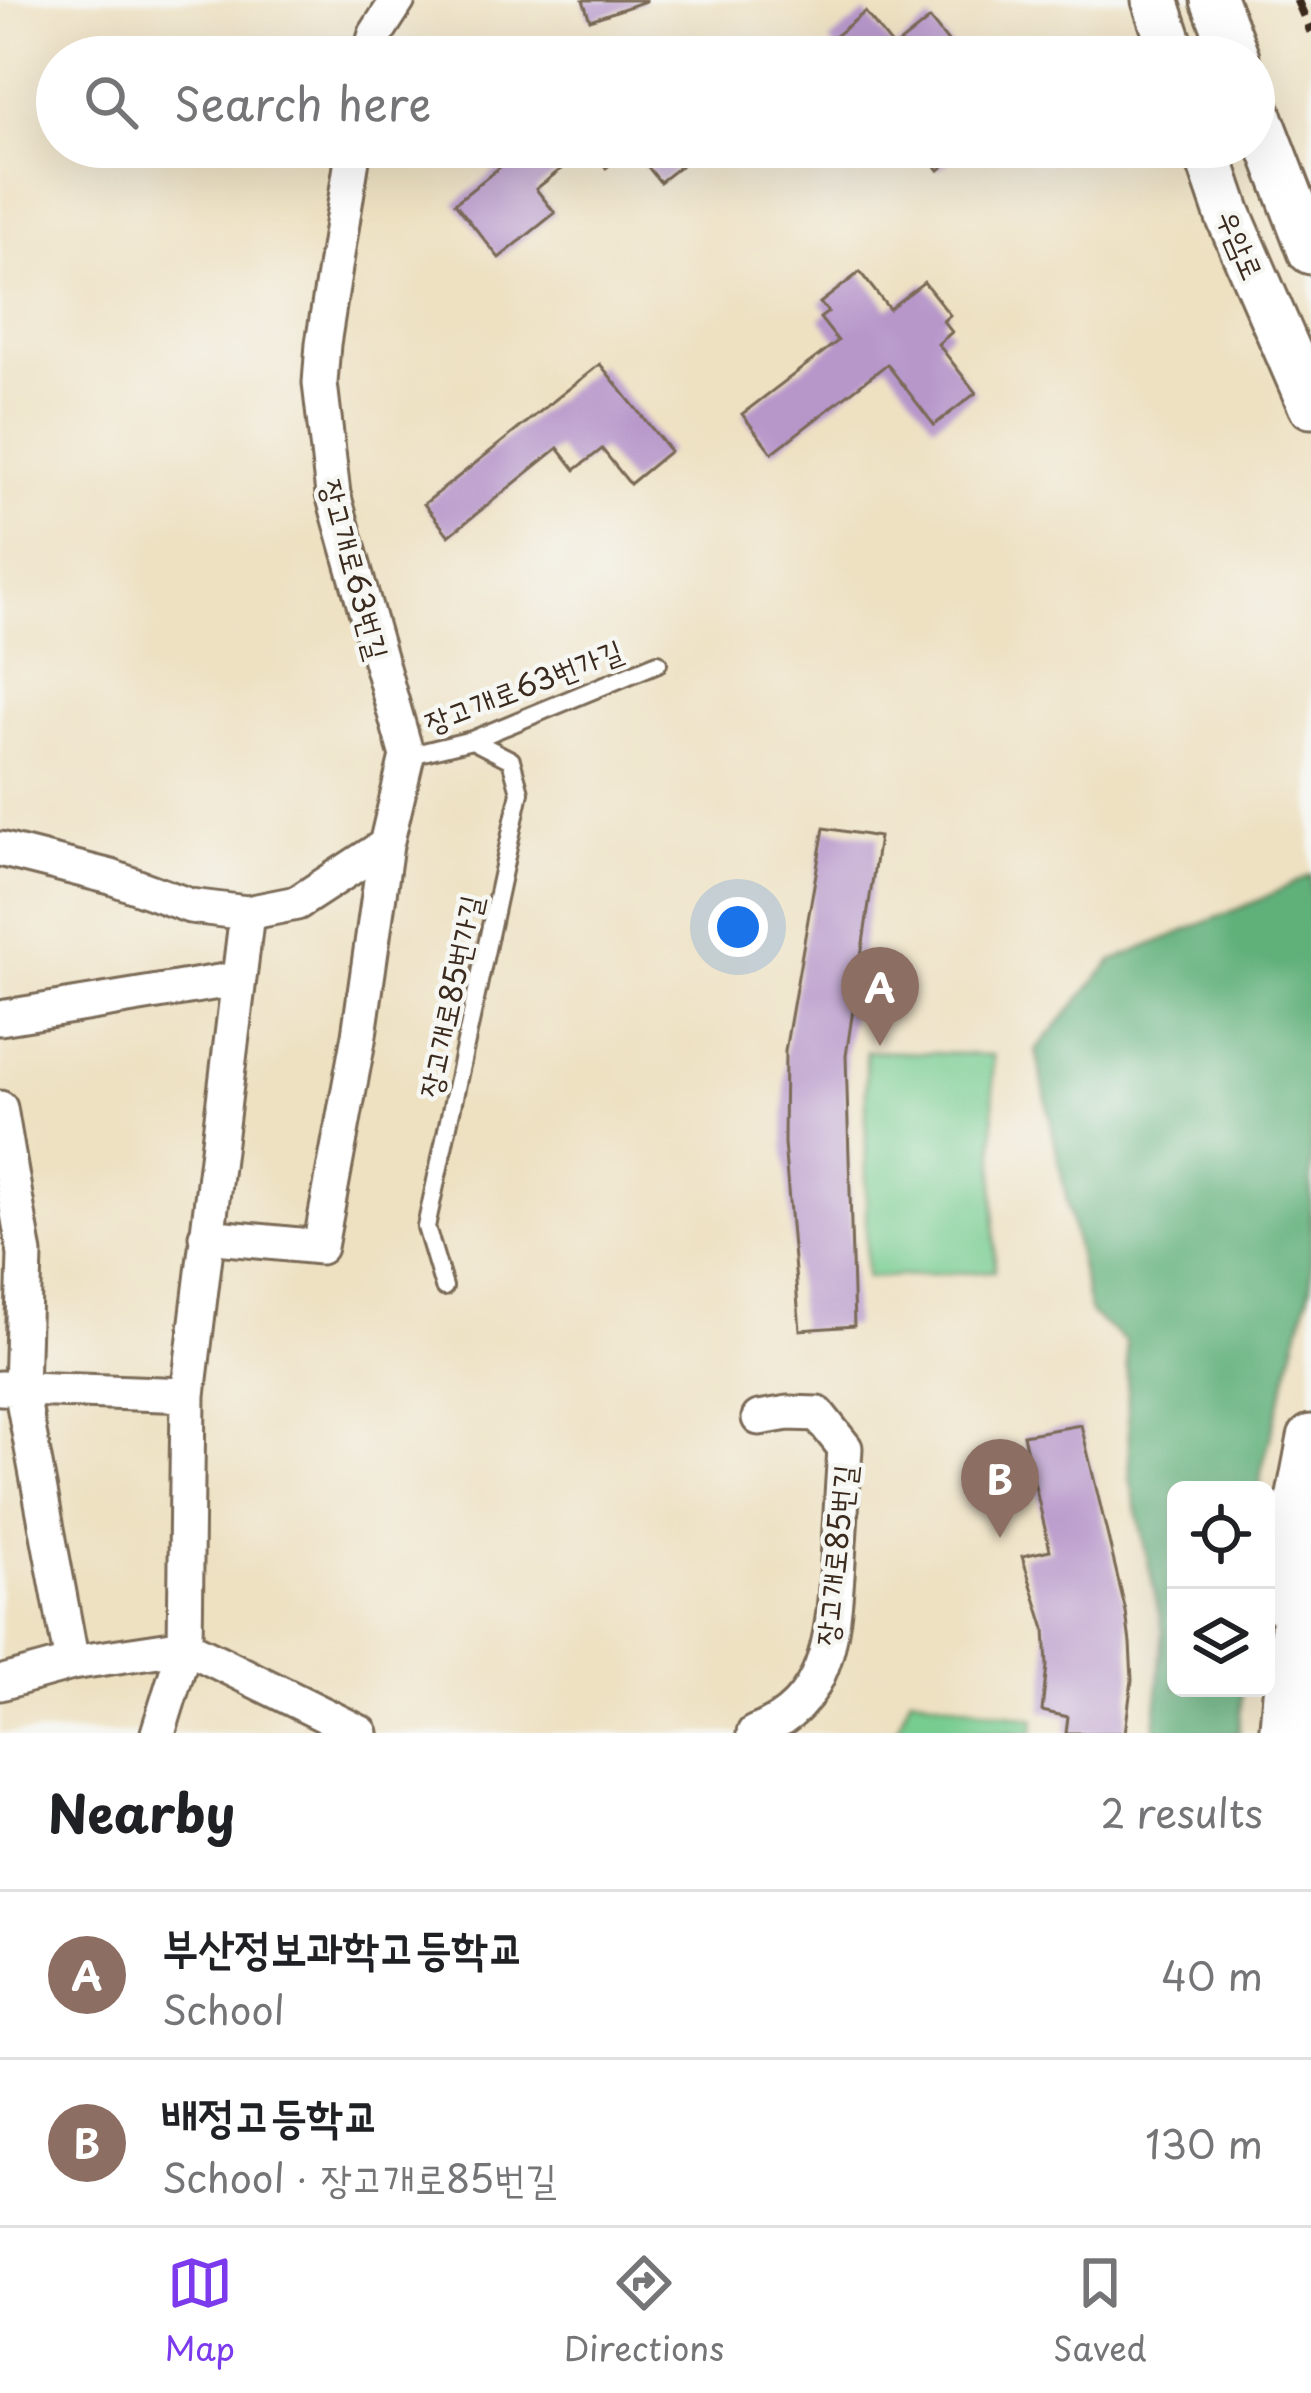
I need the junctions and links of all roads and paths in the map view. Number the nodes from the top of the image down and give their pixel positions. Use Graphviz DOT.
graph roads {
  1 [pos="398,0"];
  2 [pos="1155,0"];
  3 [pos="1214,0"];
  4 [pos="375,36"];
  5 [pos="1167,36"];
  6 [pos="1228,36"];
  7 [pos="1275,158"];
  8 [pos="351,168"];
  9 [pos="1212,168"];
  10 [pos="1310,248"];
  11 [pos="1311,405"];
  12 [pos="658,663"];
  13 [pos="472,740"];
  14 [pos="407,756"];
  15 [pos="386,845"];
  16 [pos="0,849"];
  17 [pos="247,913"];
  18 [pos="237,979"];
  19 [pos="0,1018"];
  20 [pos="0,1108"];
  21 [pos="206,1236"];
  22 [pos="444,1287"];
  23 [pos="10,1388"];
  24 [pos="188,1395"];
  25 [pos="759,1418"];
  26 [pos="1311,1438"];
  27 [pos="1311,1564"];
  28 [pos="185,1646"];
  29 [pos="72,1664"];
  30 [pos="0,1683"];
  31 [pos="158,1733"];
  32 [pos="362,1733"];
  33 [pos="754,1733"];
  34 [pos="1269,1733"];
  35 [pos="1290,1733"];
  1 -- 4 [label="street"];
  2 -- 5 [label="main road"];
  3 -- 6 [label="main road"];
  7 -- 10 [label="main road, 우암로"];
  8 -- 14 [label="street, 장고개로63번길"];
  9 -- 11 [label="main road, 우암로"];
  12 -- 13 [label="lane, 장고개로63번가길"];
  13 -- 14 [label="lane, 장고개로63번가길"];
  13 -- 22 [label="lane, 장고개로85번가길"];
  14 -- 15 [label="street, 장고개로63번길"];
  15 -- 17 [label="street"];
  15 -- 21 [label="street, 장고개로63번길"];
  16 -- 17 [label="street"];
  17 -- 18 [label="street"];
  18 -- 19 [label="street"];
  18 -- 21 [label="street"];
  20 -- 23 [label="street"];
  21 -- 24 [label="street"];
  23 -- 24 [label="street"];
  23 -- 29 [label="street"];
  24 -- 28 [label="street"];
  25 -- 33 [label="street, 장고개로85번길"];
  26 -- 34 [label="main road"];
  27 -- 35 [label="highway"];
  28 -- 29 [label="street"];
  28 -- 31 [label="street"];
  28 -- 32 [label="street"];
  29 -- 30 [label="street"];
}
